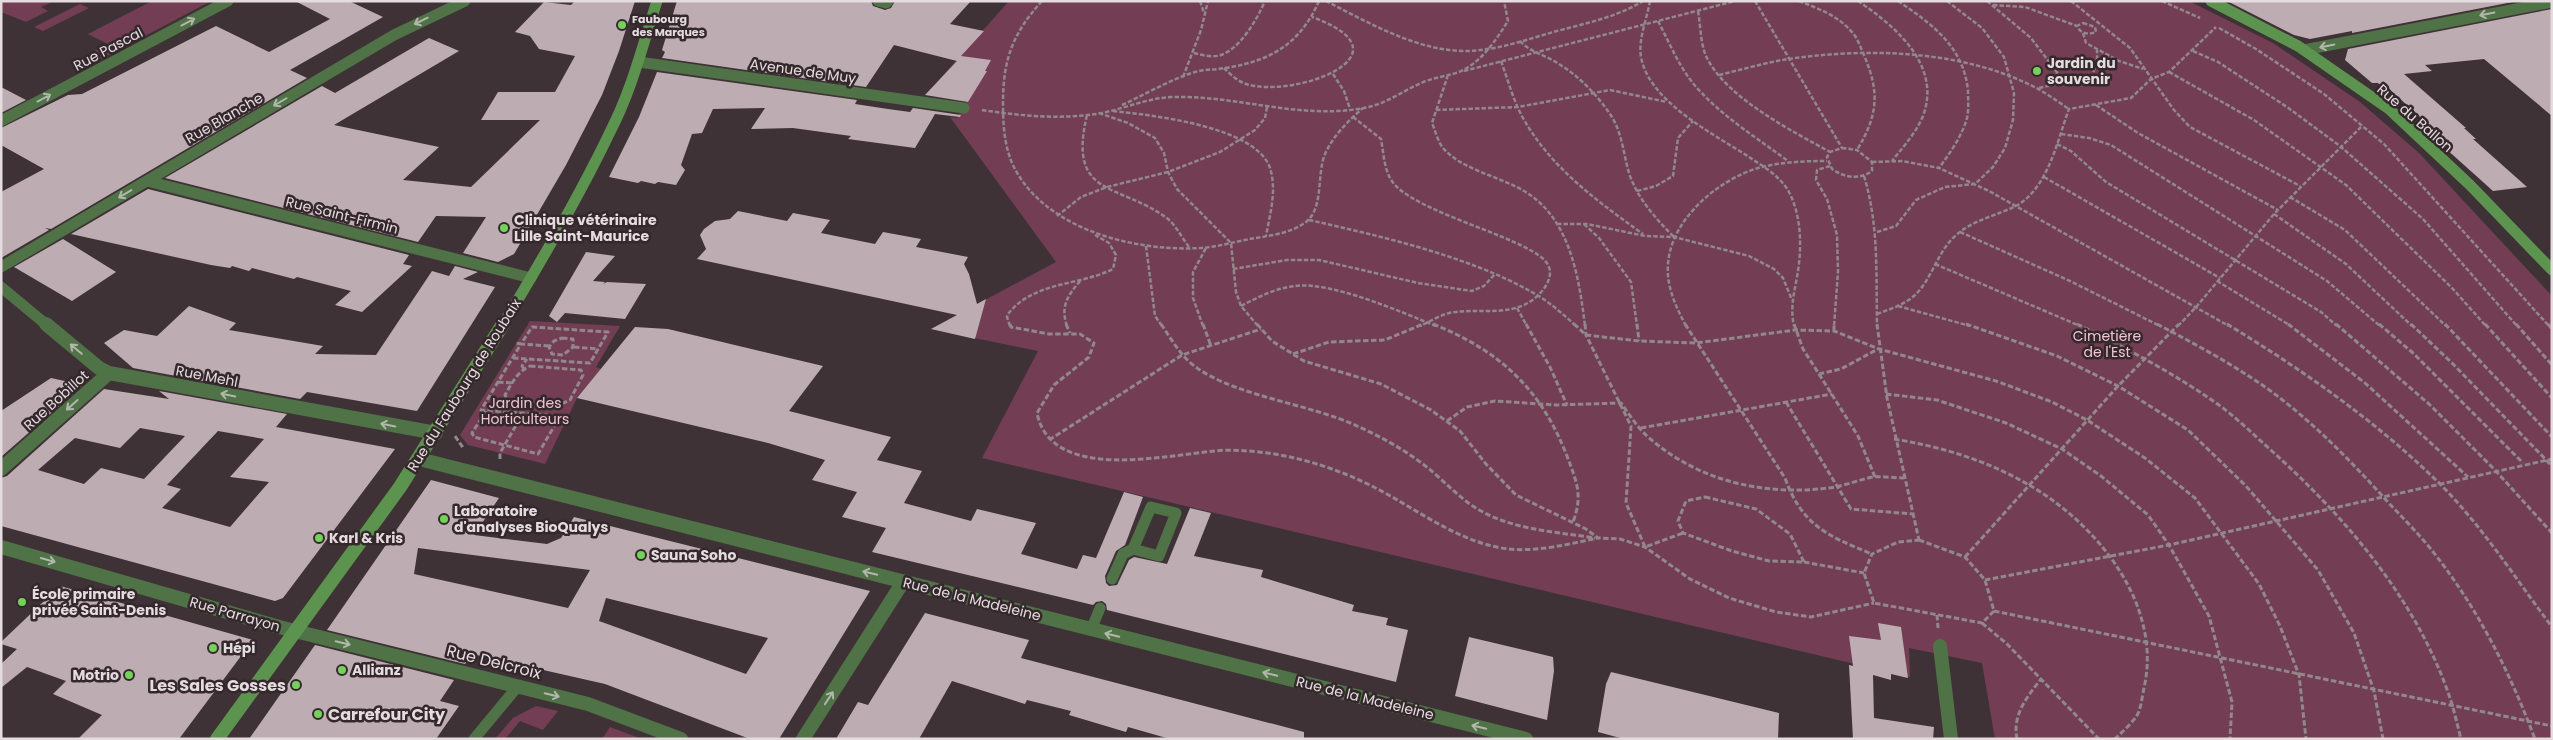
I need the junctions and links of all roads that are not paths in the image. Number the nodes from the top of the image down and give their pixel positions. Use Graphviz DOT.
graph roads {
  1 [pos="228,1"];
  2 [pos="465,1"];
  3 [pos="657,1"];
  4 [pos="878,1"];
  5 [pos="888,1"];
  6 [pos="2211,1"];
  7 [pos="2552,2"];
  8 [pos="2304,50"];
  9 [pos="639,62"];
  10 [pos="964,108"];
  11 [pos="1,120"];
  12 [pos="147,181"];
  13 [pos="1,267"];
  14 [pos="2552,270"];
  15 [pos="530,278"];
  16 [pos="1,288"];
  17 [pos="109,373"];
  18 [pos="436,433"];
  19 [pos="419,459"];
  20 [pos="1,469"];
  21 [pos="1,547"];
  22 [pos="1133,549"];
  23 [pos="1112,579"];
  24 [pos="903,582"];
  25 [pos="1100,608"];
  26 [pos="1091,630"];
  27 [pos="296,631"];
  28 [pos="1940,646"];
  29 [pos="518,686"];
  30 [pos="217,739"];
  31 [pos="474,739"];
  32 [pos="681,739"];
  33 [pos="803,739"];
  34 [pos="1526,739"];
  35 [pos="1951,739"];
  11 -- 1 [label="street, Rue Pascal, one-way"];
  2 -- 12 [label="street, Rue Blanche, one-way"];
  3 -- 9 [label="main road, Rue du Faubourg de Roubaix"];
  4 -- 5 [label="street"];
  6 -- 8 [label="main road, Rue du Ballon"];
  7 -- 8 [label="street, one-way"];
  8 -- 14 [label="main road, Rue du Ballon"];
  9 -- 10 [label="street, Avenue de Muy"];
  9 -- 15 [label="main road, Rue du Faubourg de Roubaix"];
  12 -- 13 [label="street, Rue Blanche, one-way"];
  12 -- 15 [label="street, Rue Saint-Firmin"];
  15 -- 18 [label="main road, Rue du Faubourg de Roubaix"];
  17 -- 16 [label="street, Rue Mehl, one-way"];
  18 -- 17 [label="street, Rue Mehl, one-way"];
  17 -- 20 [label="street, Rue Bobillot, one-way"];
  18 -- 19 [label="main road, Rue du Faubourg de Roubaix"];
  24 -- 19 [label="street, Rue de la Madeleine, one-way"];
  19 -- 27 [label="main road, Rue du Faubourg de Roubaix"];
  21 -- 27 [label="street, Rue Parrayon, one-way"];
  22 -- 22 [label="lane"];
  22 -- 23 [label="lane"];
  24 -- 26 [label="street, Rue de la Madeleine"];
  33 -- 24 [label="street, one-way"];
  25 -- 26 [label="lane"];
  34 -- 26 [label="street, Rue de la Madeleine, one-way"];
  27 -- 29 [label="street, Rue Delcroix, one-way"];
  27 -- 30 [label="main road, Rue du Faubourg de Roubaix"];
  28 -- 35 [label="street"];
  29 -- 31 [label="lane"];
  29 -- 32 [label="street, Rue Delcroix, one-way"];
}
